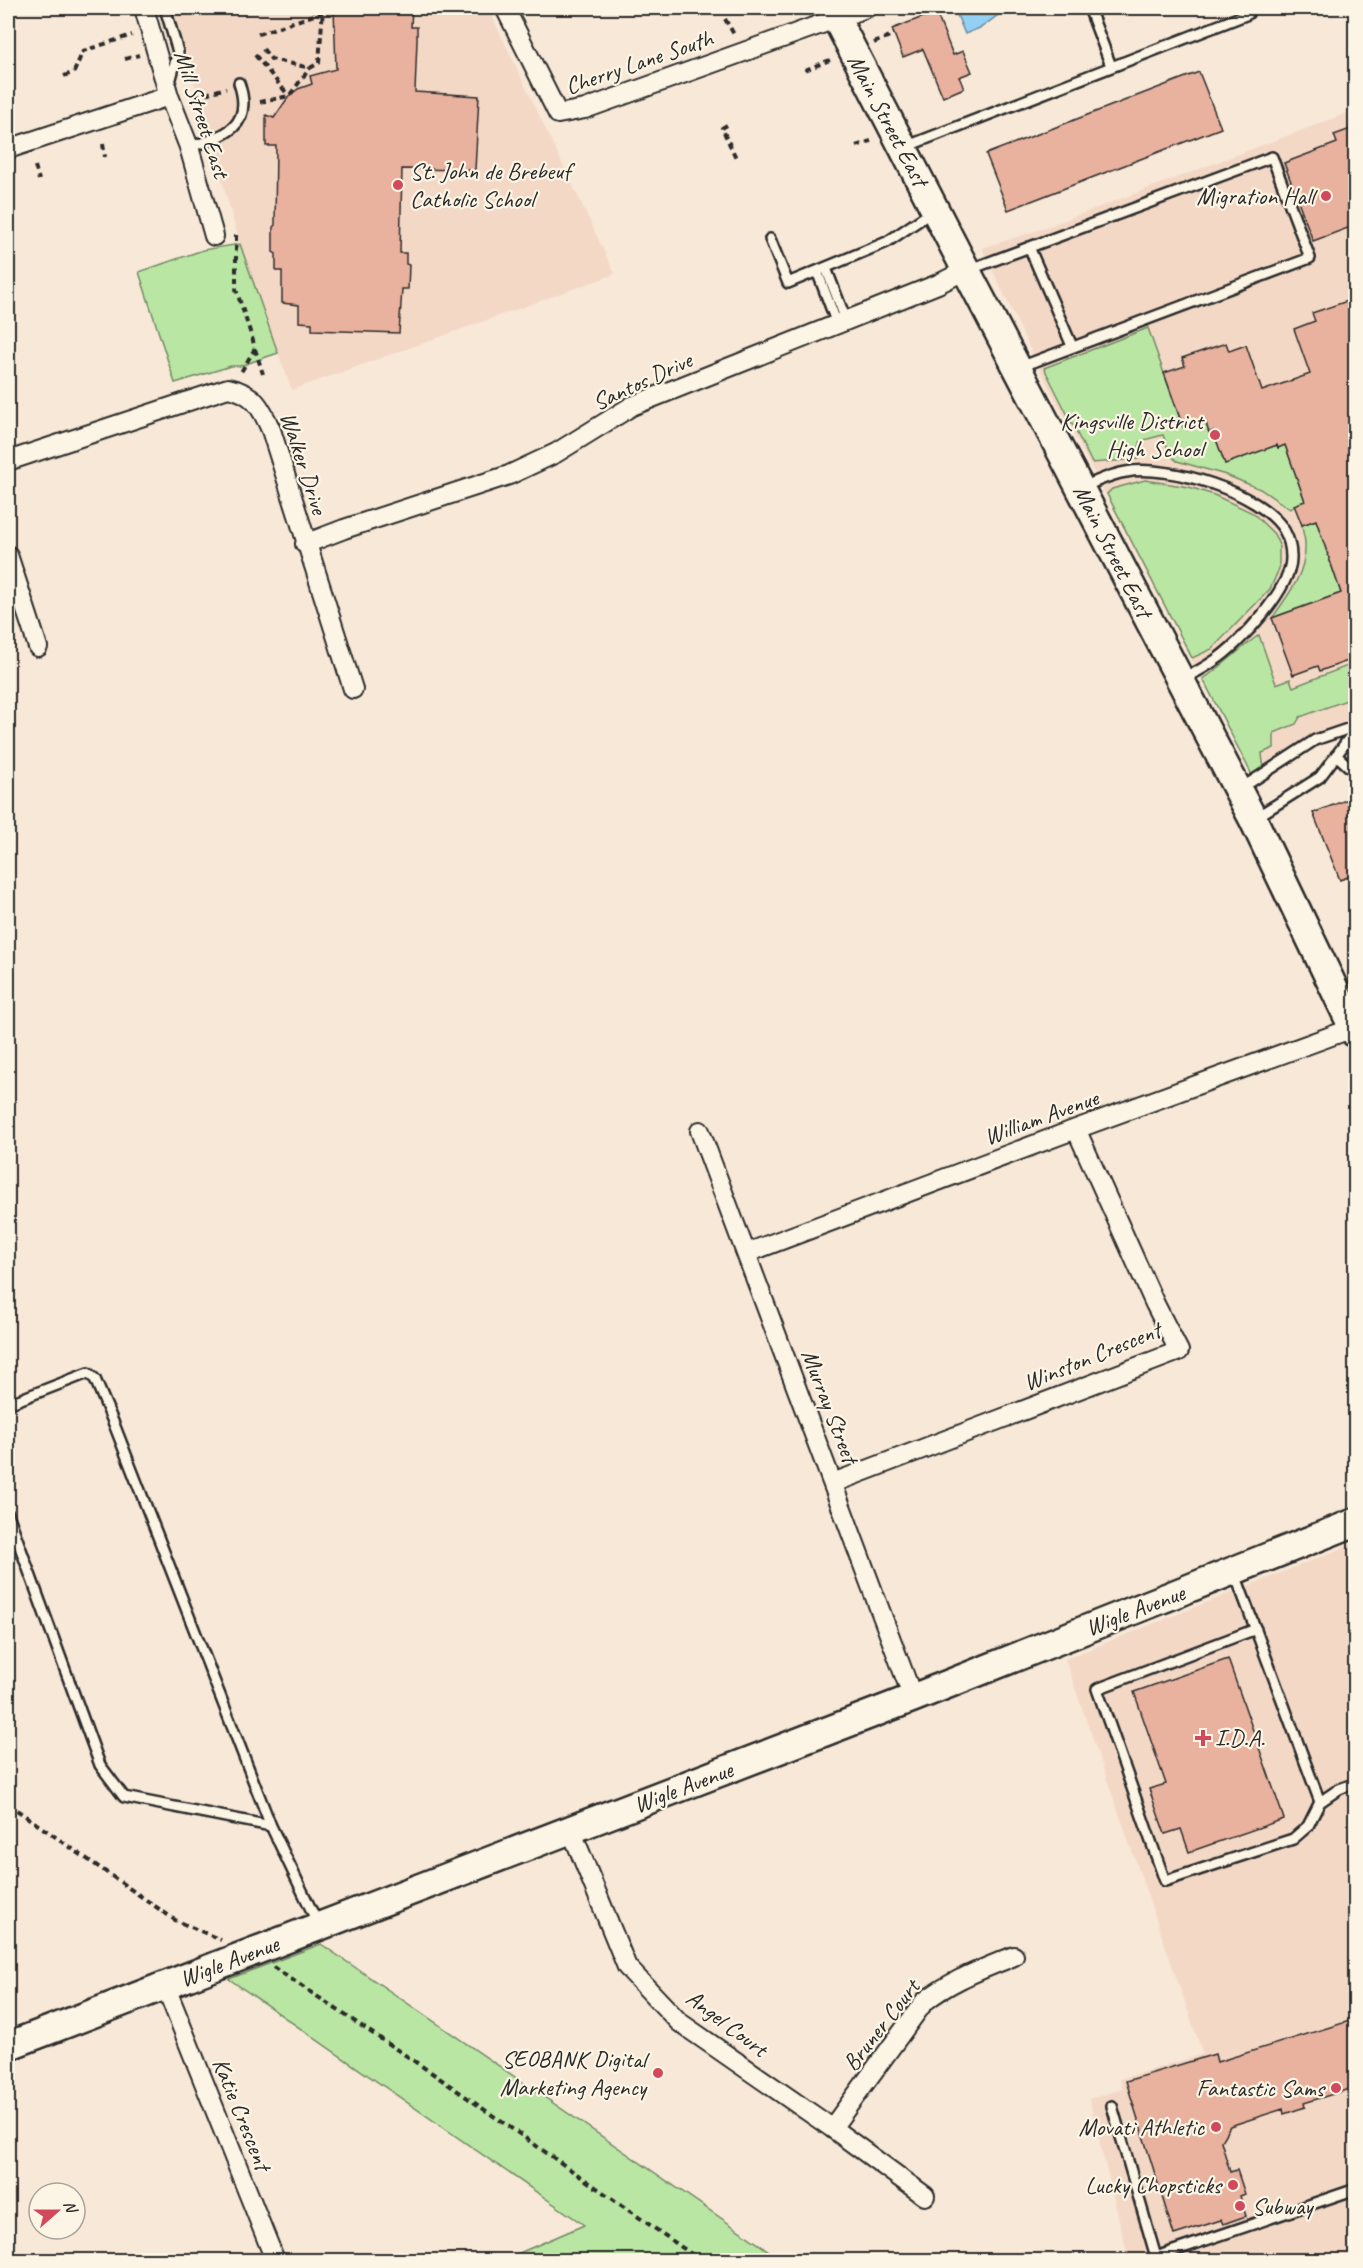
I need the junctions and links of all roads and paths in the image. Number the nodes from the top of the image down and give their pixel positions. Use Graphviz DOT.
graph roads {
  1 [pos="144,8"];
  2 [pos="165,8"];
  3 [pos="505,8"];
  4 [pos="866,8"];
  5 [pos="1089,8"];
  6 [pos="325,10"];
  7 [pos="834,13"];
  8 [pos="1248,14"];
  9 [pos="725,19"];
  10 [pos="258,34"];
  11 [pos="894,34"];
  12 [pos="133,35"];
  13 [pos="738,42"];
  14 [pos="874,43"];
  15 [pos="263,49"];
  16 [pos="140,55"];
  17 [pos="255,55"];
  18 [pos="125,59"];
  19 [pos="830,60"];
  20 [pos="1111,66"];
  21 [pos="310,68"];
  22 [pos="805,70"];
  23 [pos="64,76"];
  24 [pos="235,84"];
  25 [pos="168,94"];
  26 [pos="289,96"];
  27 [pos="195,97"];
  28 [pos="260,102"];
  29 [pos="727,125"];
  30 [pos="871,141"];
  31 [pos="103,144"];
  32 [pos="856,146"];
  33 [pos="189,147"];
  34 [pos="8,148"];
  35 [pos="903,148"];
  36 [pos="105,157"];
  37 [pos="737,160"];
  38 [pos="35,166"];
  39 [pos="39,180"];
  40 [pos="935,210"];
  41 [pos="236,235"];
  42 [pos="214,236"];
  43 [pos="770,239"];
  44 [pos="1029,247"];
  45 [pos="821,270"];
  46 [pos="966,270"];
  47 [pos="841,322"];
  48 [pos="254,344"];
  49 [pos="1072,346"];
  50 [pos="1018,368"];
  51 [pos="241,372"];
  52 [pos="263,374"];
  53 [pos="8,461"];
  54 [pos="1081,488"];
  55 [pos="305,544"];
  56 [pos="8,555"];
  57 [pos="38,647"];
  58 [pos="1180,680"];
  59 [pos="352,689"];
  60 [pos="1356,727"];
  61 [pos="1336,755"];
  62 [pos="1356,773"];
  63 [pos="1238,790"];
  64 [pos="1253,819"];
  65 [pos="1354,1031"];
  66 [pos="1076,1129"];
  67 [pos="700,1131"];
  68 [pos="747,1253"];
  69 [pos="8,1404"];
  70 [pos="833,1483"];
  71 [pos="8,1514"];
  72 [pos="1356,1522"];
  73 [pos="1234,1572"];
  74 [pos="1256,1629"];
  75 [pos="913,1698"];
  76 [pos="1356,1783"];
  77 [pos="1320,1802"];
  78 [pos="8,1804"];
  79 [pos="270,1826"];
  80 [pos="571,1830"];
  81 [pos="319,1926"];
  82 [pos="250,1953"];
  83 [pos="1014,1956"];
  84 [pos="165,1985"];
  85 [pos="8,2046"];
  86 [pos="1112,2106"];
  87 [pos="832,2128"];
  88 [pos="1356,2189"];
  89 [pos="925,2196"];
  90 [pos="275,2260"];
  91 [pos="700,2260"];
  1 -- 25 [label="street, Mill Street East"];
  2 -- 25 [label="lane"];
  3 -- 7 [label="street, Cherry Lane South"];
  4 -- 7 [label="street, Cherry Lane South"];
  5 -- 20 [label="lane"];
  6 -- 10 [label="path"];
  6 -- 21 [label="path"];
  7 -- 35 [label="street, Main Street East"];
  8 -- 20 [label="lane"];
  9 -- 13 [label="path"];
  11 -- 14 [label="path"];
  12 -- 23 [label="path"];
  15 -- 21 [label="path"];
  16 -- 18 [label="path"];
  17 -- 26 [label="path"];
  19 -- 22 [label="path"];
  20 -- 35 [label="lane"];
  21 -- 26 [label="path"];
  24 -- 27 [label="path"];
  24 -- 33 [label="lane"];
  25 -- 33 [label="street, Mill Street East"];
  25 -- 34 [label="street"];
  26 -- 28 [label="path"];
  29 -- 37 [label="path"];
  30 -- 32 [label="path"];
  31 -- 36 [label="path"];
  33 -- 42 [label="street, Mill Street East"];
  35 -- 40 [label="street, Main Street East"];
  38 -- 39 [label="path"];
  40 -- 45 [label="lane"];
  40 -- 46 [label="street, Main Street East"];
  41 -- 48 [label="path"];
  43 -- 45 [label="lane"];
  44 -- 46 [label="lane"];
  44 -- 49 [label="lane"];
  44 -- 49 [label="lane"];
  45 -- 47 [label="lane"];
  46 -- 47 [label="street, Santos Drive"];
  46 -- 50 [label="street, Main Street East"];
  47 -- 55 [label="street, Santos Drive"];
  48 -- 51 [label="path"];
  48 -- 52 [label="path"];
  49 -- 50 [label="lane"];
  50 -- 54 [label="street, Main Street East"];
  53 -- 55 [label="street, Walker Drive"];
  54 -- 58 [label="street, Main Street East"];
  54 -- 58 [label="lane"];
  55 -- 59 [label="street, Walker Drive"];
  56 -- 57 [label="street"];
  58 -- 63 [label="street, Main Street East"];
  60 -- 61 [label="lane"];
  60 -- 63 [label="lane"];
  61 -- 62 [label="lane"];
  61 -- 64 [label="lane"];
  63 -- 64 [label="street, Main Street East"];
  64 -- 65 [label="street, Main Street East"];
  65 -- 66 [label="street, William Avenue"];
  66 -- 68 [label="street, William Avenue"];
  66 -- 70 [label="street, Winston Crescent"];
  67 -- 68 [label="street, Murray Street"];
  68 -- 70 [label="street, Murray Street"];
  69 -- 79 [label="lane"];
  70 -- 75 [label="street, Murray Street"];
  71 -- 79 [label="lane"];
  72 -- 73 [label="street, Wigle Avenue"];
  73 -- 74 [label="lane"];
  73 -- 75 [label="street, Wigle Avenue"];
  74 -- 77 [label="lane"];
  74 -- 77 [label="lane"];
  75 -- 80 [label="street, Wigle Avenue"];
  76 -- 77 [label="lane"];
  78 -- 82 [label="path"];
  79 -- 81 [label="lane"];
  80 -- 81 [label="street, Wigle Avenue"];
  80 -- 87 [label="street, Angel Court"];
  81 -- 82 [label="street, Wigle Avenue"];
  82 -- 84 [label="street, Wigle Avenue"];
  82 -- 91 [label="path"];
  83 -- 87 [label="street, Bruner Court"];
  84 -- 85 [label="street, Wigle Avenue"];
  84 -- 90 [label="street, Katie Crescent"];
  86 -- 88 [label="lane"];
  87 -- 89 [label="street, Angel Court"];
}
